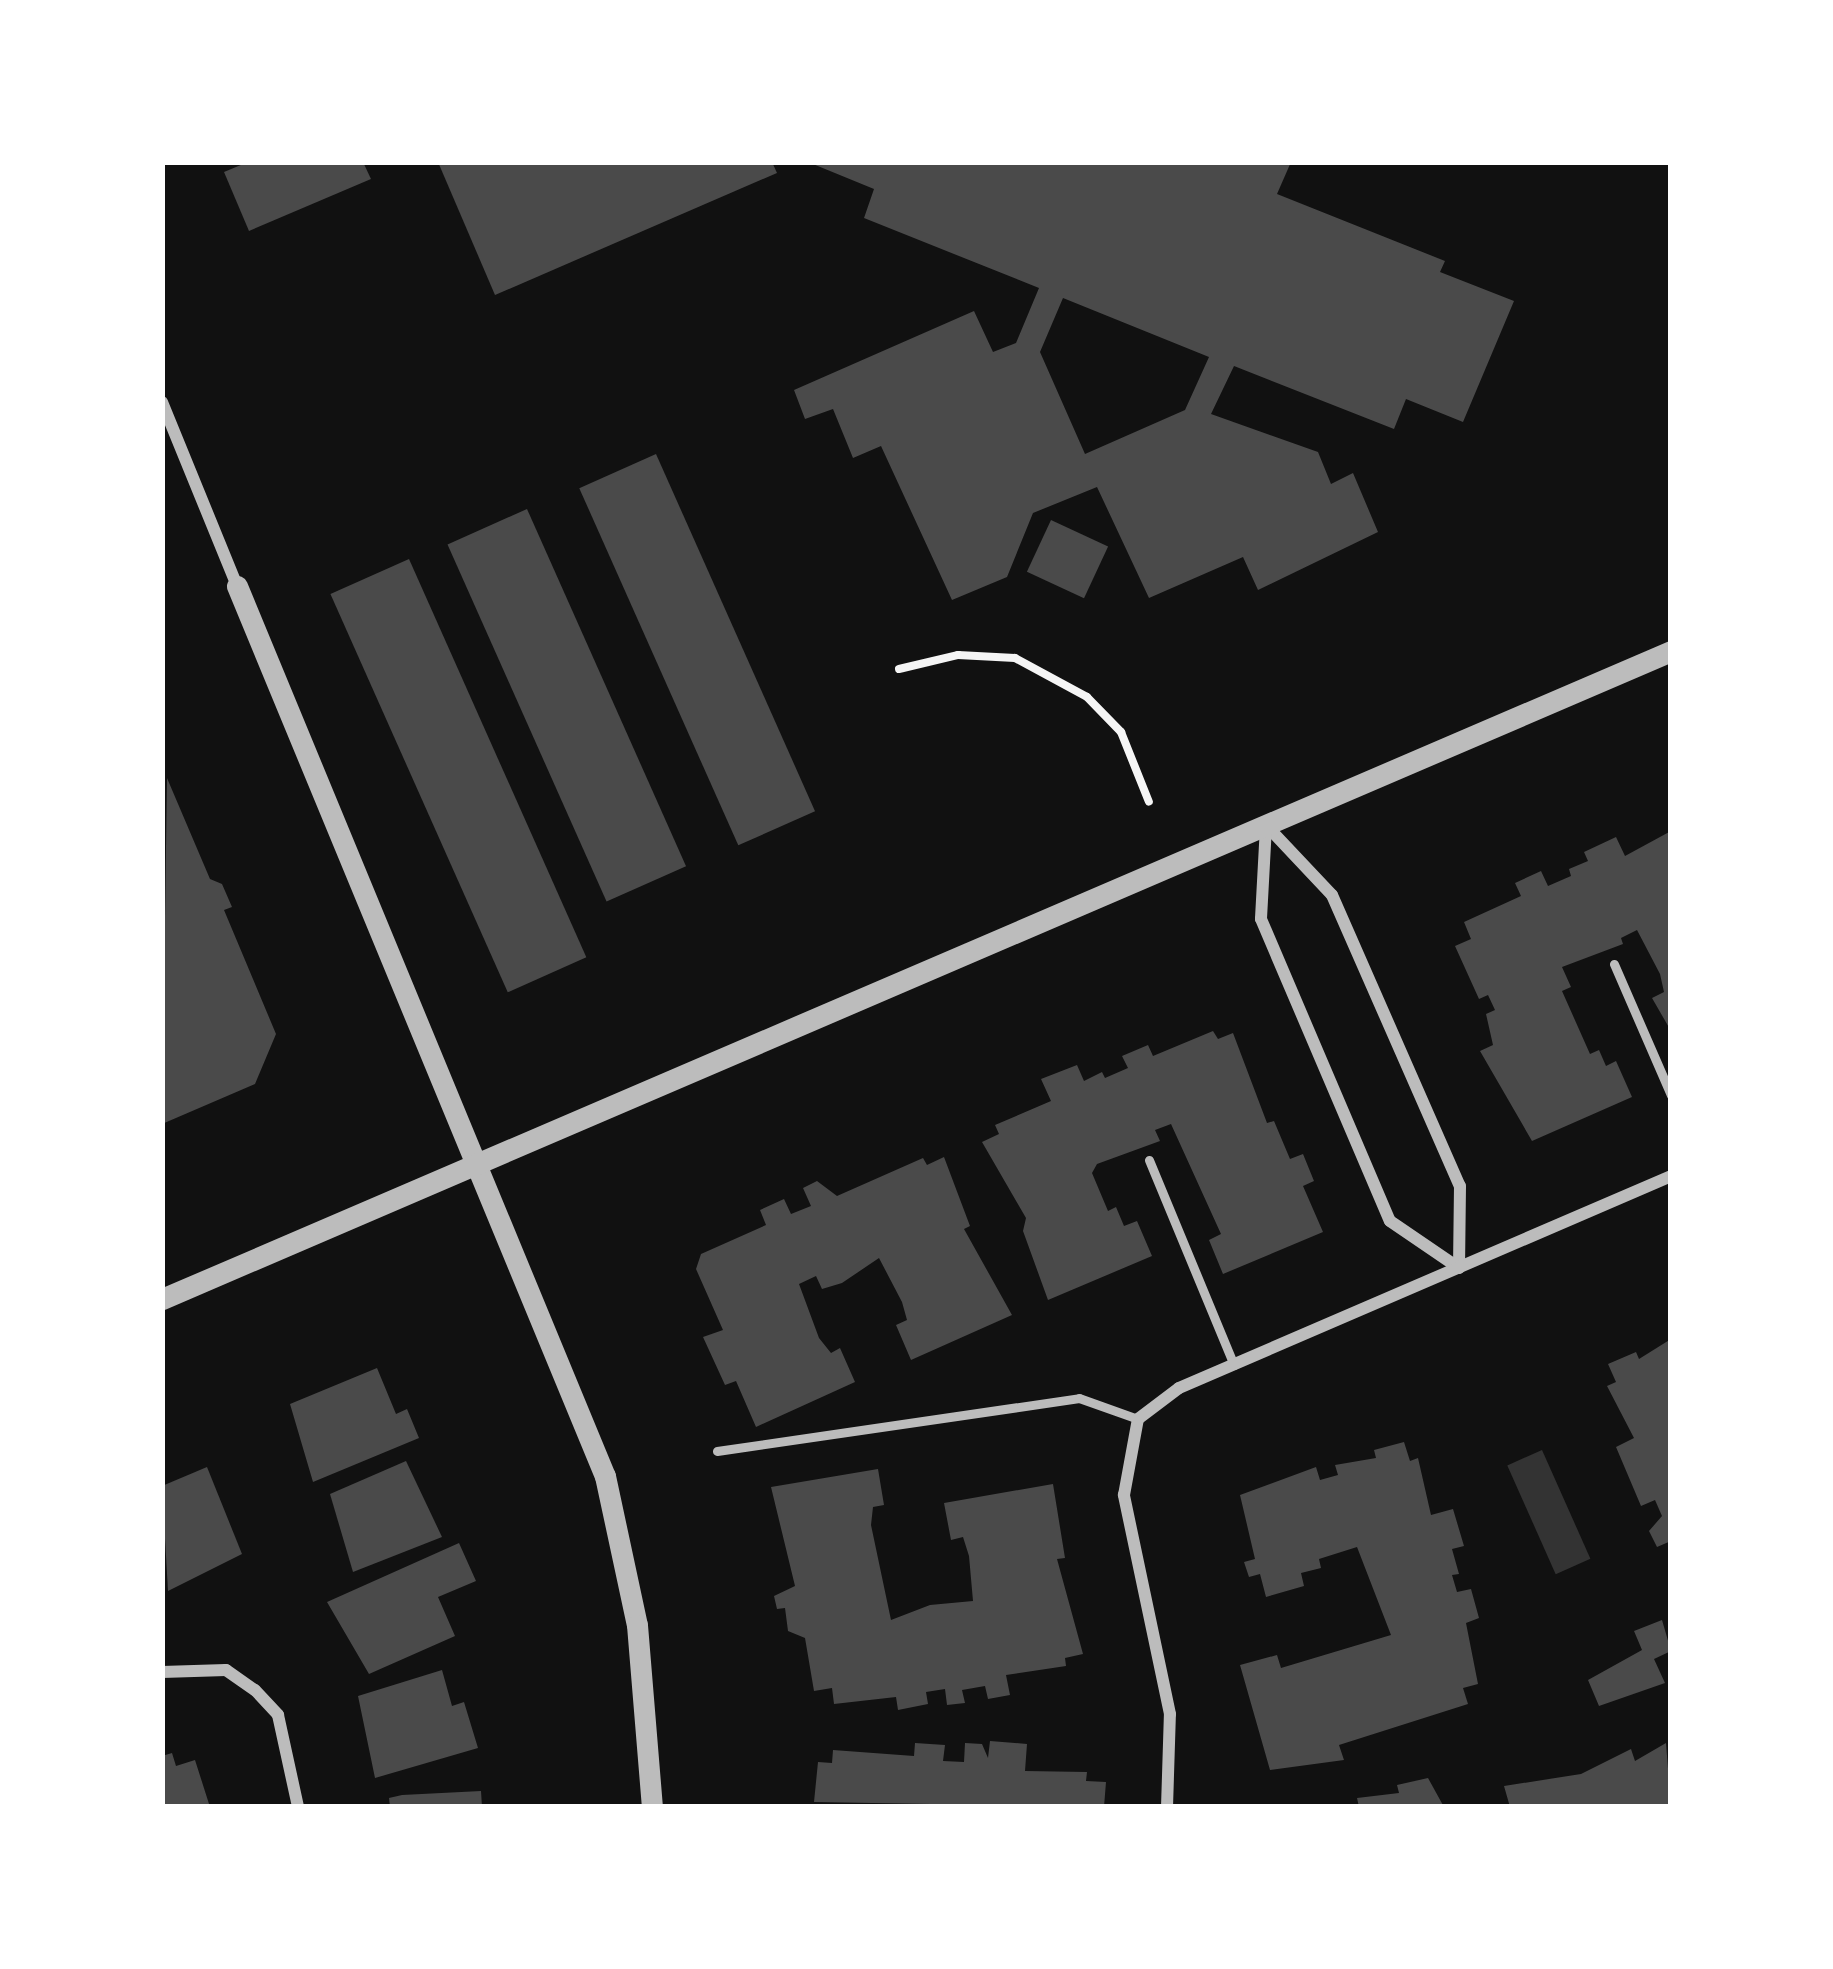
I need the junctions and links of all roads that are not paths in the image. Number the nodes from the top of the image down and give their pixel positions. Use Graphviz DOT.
graph roads {
  1 [pos="162,402"];
  2 [pos="236,586"];
  3 [pos="1671,651"];
  4 [pos="1266,825"];
  5 [pos="1614,964"];
  6 [pos="1671,1094"];
  7 [pos="1149,1160"];
  8 [pos="472,1169"];
  9 [pos="1671,1176"];
  10 [pos="1459,1268"];
  11 [pos="162,1299"];
  12 [pos="1234,1365"];
  13 [pos="1138,1419"];
  14 [pos="717,1450"];
  15 [pos="162,1672"];
  16 [pos="298,1807"];
  17 [pos="652,1807"];
  18 [pos="1167,1807"];
  1 -- 2 [label="street"];
  2 -- 8 [label="street"];
  3 -- 4 [label="street"];
  4 -- 8 [label="street"];
  4 -- 10 [label="street"];
  4 -- 10 [label="street"];
  5 -- 6 [label="lane"];
  7 -- 12 [label="lane"];
  8 -- 11 [label="street"];
  8 -- 17 [label="street"];
  9 -- 10 [label="street"];
  10 -- 12 [label="street"];
  12 -- 13 [label="street"];
  13 -- 14 [label="lane"];
  13 -- 18 [label="street"];
  15 -- 16 [label="street"];
}
